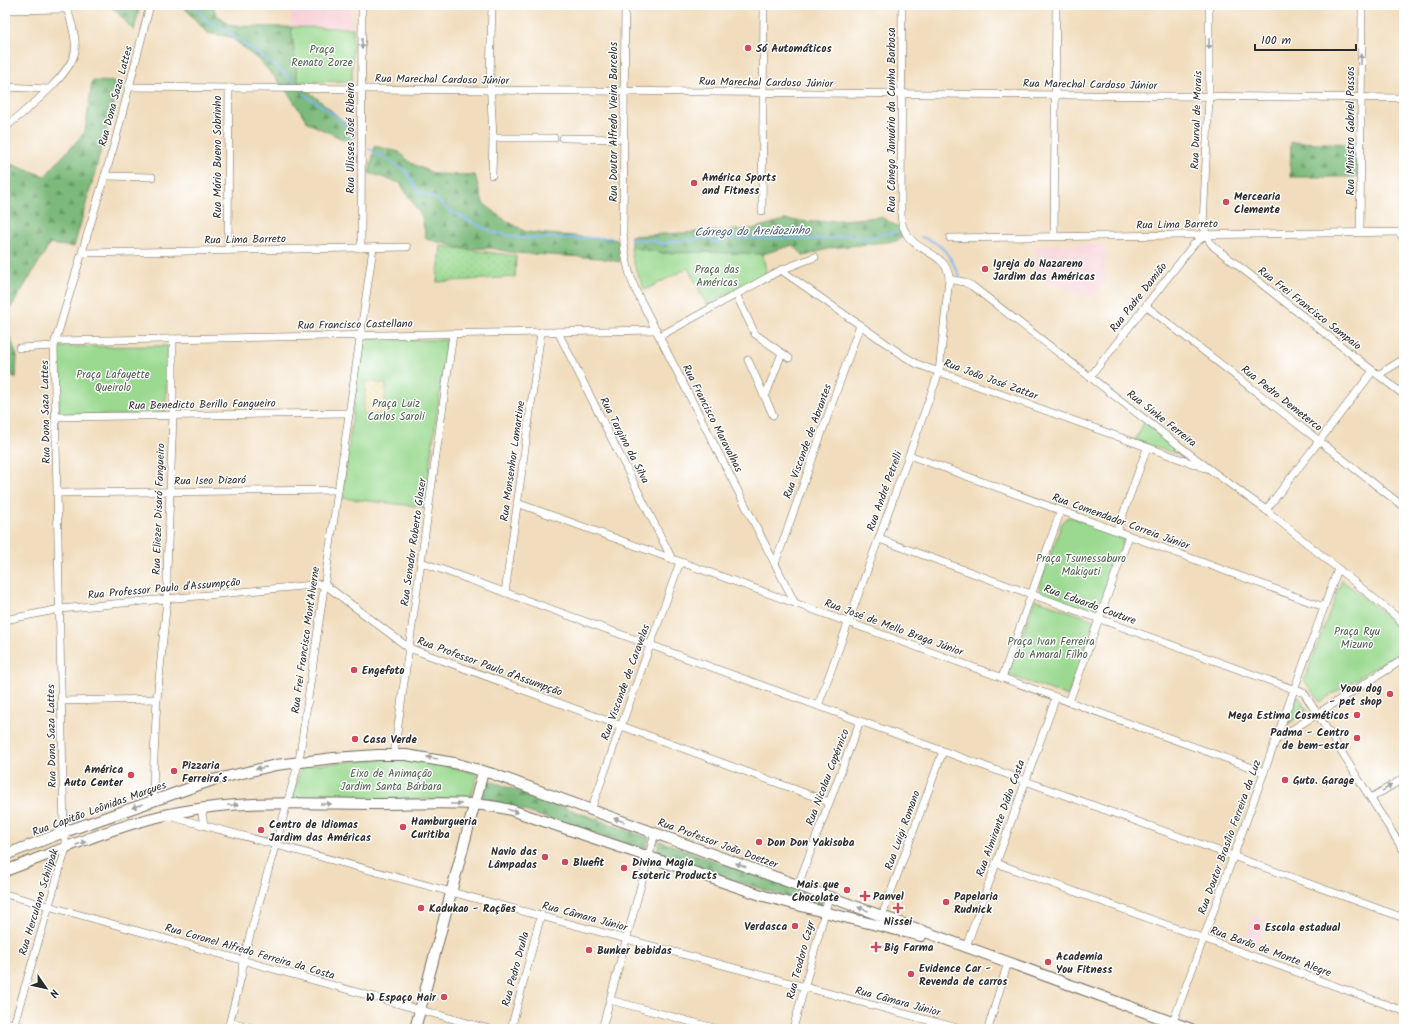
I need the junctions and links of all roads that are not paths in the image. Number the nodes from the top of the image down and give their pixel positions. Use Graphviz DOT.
graph roads {
  1 [pos="150,5"];
  2 [pos="362,5"];
  3 [pos="492,5"];
  4 [pos="625,5"];
  5 [pos="764,5"];
  6 [pos="902,5"];
  7 [pos="1056,5"];
  8 [pos="1210,5"];
  9 [pos="1362,5"];
  10 [pos="67,7"];
  11 [pos="5,10"];
  12 [pos="5,87"];
  13 [pos="128,87"];
  14 [pos="229,88"];
  15 [pos="48,89"];
  16 [pos="362,89"];
  17 [pos="491,90"];
  18 [pos="624,91"];
  19 [pos="763,93"];
  20 [pos="902,94"];
  21 [pos="1055,95"];
  22 [pos="1209,97"];
  23 [pos="1361,98"];
  24 [pos="1404,98"];
  25 [pos="5,128"];
  26 [pos="493,138"];
  27 [pos="554,138"];
  28 [pos="563,138"];
  29 [pos="624,139"];
  30 [pos="492,175"];
  31 [pos="105,176"];
  32 [pos="152,177"];
  33 [pos="762,211"];
  34 [pos="1360,232"];
  35 [pos="1401,232"];
  36 [pos="1208,234"];
  37 [pos="1054,236"];
  38 [pos="950,238"];
  39 [pos="624,239"];
  40 [pos="1404,240"];
  41 [pos="407,247"];
  42 [pos="361,248"];
  43 [pos="372,248"];
  44 [pos="228,250"];
  45 [pos="83,253"];
  46 [pos="815,257"];
  47 [pos="781,270"];
  48 [pos="949,279"];
  49 [pos="736,294"];
  50 [pos="1146,306"];
  51 [pos="860,325"];
  52 [pos="541,332"];
  53 [pos="558,332"];
  54 [pos="658,333"];
  55 [pos="453,334"];
  56 [pos="360,335"];
  57 [pos="173,339"];
  58 [pos="54,344"];
  59 [pos="19,348"];
  60 [pos="782,353"];
  61 [pos="789,358"];
  62 [pos="1404,359"];
  63 [pos="748,360"];
  64 [pos="940,372"];
  65 [pos="1376,373"];
  66 [pos="1090,377"];
  67 [pos="1404,395"];
  68 [pos="765,397"];
  69 [pos="349,413"];
  70 [pos="773,415"];
  71 [pos="173,416"];
  72 [pos="55,417"];
  73 [pos="1319,441"];
  74 [pos="1147,448"];
  75 [pos="909,455"];
  76 [pos="1212,471"];
  77 [pos="338,490"];
  78 [pos="170,491"];
  79 [pos="58,493"];
  80 [pos="517,503"];
  81 [pos="1404,507"];
  82 [pos="1061,510"];
  83 [pos="1266,510"];
  84 [pos="1117,531"];
  85 [pos="1129,536"];
  86 [pos="879,539"];
  87 [pos="672,559"];
  88 [pos="421,562"];
  89 [pos="680,562"];
  90 [pos="775,564"];
  91 [pos="1338,569"];
  92 [pos="324,584"];
  93 [pos="505,593"];
  94 [pos="1031,594"];
  95 [pos="167,599"];
  96 [pos="795,603"];
  97 [pos="1324,607"];
  98 [pos="60,609"];
  99 [pos="1404,612"];
  100 [pos="1397,617"];
  101 [pos="1099,618"];
  102 [pos="5,620"];
  103 [pos="849,622"];
  104 [pos="1404,627"];
  105 [pos="650,645"];
  106 [pos="409,648"];
  107 [pos="1404,659"];
  108 [pos="1002,678"];
  109 [pos="1294,689"];
  110 [pos="1056,697"];
  111 [pos="157,698"];
  112 [pos="61,701"];
  113 [pos="1069,702"];
  114 [pos="818,706"];
  115 [pos="1317,714"];
  116 [pos="860,721"];
  117 [pos="622,726"];
  118 [pos="1276,740"];
  119 [pos="942,751"];
  120 [pos="394,754"];
  121 [pos="299,761"];
  122 [pos="484,772"];
  123 [pos="1264,772"];
  124 [pos="1404,778"];
  125 [pos="1025,781"];
  126 [pos="1371,798"];
  127 [pos="153,800"];
  128 [pos="829,802"];
  129 [pos="287,804"];
  130 [pos="475,804"];
  131 [pos="206,808"];
  132 [pos="591,810"];
  133 [pos="165,815"];
  134 [pos="204,824"];
  135 [pos="64,832"];
  136 [pos="655,834"];
  137 [pos="275,844"];
  138 [pos="66,848"];
  139 [pos="1404,851"];
  140 [pos="5,855"];
  141 [pos="649,856"];
  142 [pos="1233,856"];
  143 [pos="996,863"];
  144 [pos="5,871"];
  145 [pos="798,885"];
  146 [pos="452,891"];
  147 [pos="5,894"];
  148 [pos="829,897"];
  149 [pos="48,906"];
  150 [pos="824,912"];
  151 [pos="541,915"];
  152 [pos="882,916"];
  153 [pos="1404,918"];
  154 [pos="626,938"];
  155 [pos="1203,938"];
  156 [pos="966,947"];
  157 [pos="243,960"];
  158 [pos="1008,962"];
  159 [pos="804,987"];
  160 [pos="610,1000"];
  161 [pos="420,1010"];
  162 [pos="1404,1011"];
  163 [pos="5,1022"];
  164 [pos="14,1024"];
  165 [pos="229,1025"];
  166 [pos="1182,1027"];
  167 [pos="31,1029"];
  168 [pos="257,1029"];
  169 [pos="415,1029"];
  170 [pos="489,1029"];
  171 [pos="510,1029"];
  172 [pos="602,1029"];
  173 [pos="718,1029"];
  174 [pos="793,1029"];
  175 [pos="961,1029"];
  176 [pos="988,1029"];
  1 -- 13 [label="street, Rua Dona Saza Lattes"];
  2 -- 16 [label="street, Rua Ulisses José Ribeiro, one-way"];
  3 -- 17 [label="street"];
  4 -- 18 [label="street, Rua Doutor Alfredo Vieira Barcelos"];
  5 -- 19 [label="street"];
  6 -- 20 [label="street, Rua Cônego Januário da Cunha Barbosa"];
  7 -- 21 [label="street"];
  8 -- 22 [label="street, Rua Durval de Morais, one-way"];
  23 -- 9 [label="street, Rua Ministro Gabriel Passos, one-way"];
  10 -- 11 [label="street"];
  10 -- 15 [label="street"];
  12 -- 15 [label="street"];
  13 -- 14 [label="street, Rua Marechal Cardoso Júnior"];
  13 -- 31 [label="street, Rua Dona Saza Lattes"];
  14 -- 16 [label="street, Rua Marechal Cardoso Júnior"];
  14 -- 44 [label="street, Rua Mário Bueno Sobrinho"];
  15 -- 25 [label="street"];
  16 -- 17 [label="street, Rua Marechal Cardoso Júnior"];
  16 -- 42 [label="street, Rua Ulisses José Ribeiro"];
  17 -- 18 [label="street, Rua Marechal Cardoso Júnior"];
  17 -- 26 [label="street"];
  18 -- 19 [label="street, Rua Marechal Cardoso Júnior"];
  18 -- 29 [label="street, Rua Doutor Alfredo Vieira Barcelos"];
  19 -- 20 [label="street, Rua Marechal Cardoso Júnior"];
  19 -- 33 [label="street"];
  20 -- 21 [label="street, Rua Marechal Cardoso Júnior"];
  20 -- 48 [label="street, Rua Cônego Januário da Cunha Barbosa"];
  21 -- 22 [label="street, Rua Marechal Cardoso Júnior"];
  21 -- 37 [label="street"];
  22 -- 23 [label="street, Rua Marechal Cardoso Júnior"];
  22 -- 36 [label="street, Rua Durval de Morais"];
  23 -- 24 [label="street, Rua Marechal Cardoso Júnior"];
  23 -- 34 [label="street, Rua Ministro Gabriel Passos"];
  26 -- 27 [label="street"];
  26 -- 30 [label="street"];
  28 -- 29 [label="street"];
  29 -- 39 [label="street, Rua Doutor Alfredo Vieira Barcelos"];
  31 -- 32 [label="street"];
  31 -- 45 [label="street, Rua Dona Saza Lattes"];
  34 -- 35 [label="street, Rua Lima Barreto"];
  34 -- 36 [label="street, Rua Lima Barreto"];
  35 -- 40 [label="street"];
  36 -- 37 [label="street, Rua Lima Barreto"];
  36 -- 50 [label="street, Rua Padre Damião"];
  36 -- 65 [label="street, Rua Frei Francisco Sampaio"];
  37 -- 38 [label="street, Rua Lima Barreto"];
  39 -- 54 [label="street, Rua Francisco Maravalhas"];
  41 -- 43 [label="street, Rua Lima Barreto"];
  42 -- 43 [label="street, Rua Lima Barreto"];
  42 -- 44 [label="street, Rua Lima Barreto"];
  43 -- 56 [label="street, Rua Frei Francisco Mont'Alverne"];
  44 -- 45 [label="street, Rua Lima Barreto"];
  45 -- 58 [label="street, Rua Dona Saza Lattes"];
  46 -- 47 [label="street, Rua Francisco Castellano"];
  47 -- 49 [label="street, Rua Francisco Castellano"];
  47 -- 51 [label="street, Rua João José Zattar"];
  48 -- 64 [label="street, Rua André Petrelli"];
  48 -- 66 [label="street, Rua Sinke Ferreira"];
  49 -- 54 [label="street, Rua Francisco Castellano"];
  49 -- 60 [label="street"];
  50 -- 66 [label="street, Rua Padre Damião"];
  50 -- 73 [label="street, Rua Pedro Demeterco"];
  51 -- 64 [label="street, Rua João José Zattar"];
  51 -- 90 [label="street, Rua Visconde de Abrantes"];
  52 -- 53 [label="street, Rua Francisco Castellano"];
  52 -- 55 [label="street, Rua Francisco Castellano"];
  52 -- 80 [label="street, Rua Monsenhor Lamartine"];
  53 -- 54 [label="street, Rua Francisco Castellano"];
  53 -- 87 [label="street, Rua Targino da Silva"];
  54 -- 90 [label="street, Rua Francisco Maravalhas"];
  55 -- 56 [label="street, Rua Francisco Castellano"];
  55 -- 88 [label="street, Rua Senador Roberto Glaser"];
  56 -- 57 [label="street, Rua Francisco Castellano"];
  56 -- 69 [label="street, Rua Frei Francisco Mont'Alverne"];
  57 -- 58 [label="street, Rua Francisco Castellano"];
  57 -- 71 [label="street, Rua Eliezer Disaró Fangueiro"];
  58 -- 59 [label="street, Rua Francisco Castellano"];
  58 -- 72 [label="street, Rua Dona Saza Lattes"];
  60 -- 61 [label="street"];
  60 -- 68 [label="street"];
  62 -- 65 [label="street"];
  63 -- 68 [label="street"];
  64 -- 74 [label="street, Rua João José Zattar"];
  64 -- 75 [label="street, Rua André Petrelli"];
  65 -- 67 [label="street, Rua Frei Francisco Sampaio"];
  65 -- 73 [label="street"];
  66 -- 76 [label="street, Rua Sinke Ferreira"];
  68 -- 70 [label="street"];
  69 -- 71 [label="street, Rua Benedicto Berillo Fangueiro"];
  69 -- 77 [label="street, Rua Frei Francisco Mont'Alverne"];
  71 -- 72 [label="street, Rua Benedicto Berillo Fangueiro"];
  71 -- 78 [label="street, Rua Eliezer Disaró Fangueiro"];
  72 -- 79 [label="street, Rua Dona Saza Lattes"];
  73 -- 81 [label="street, Rua Pedro Demeterco"];
  73 -- 83 [label="street"];
  74 -- 76 [label="street, Rua João José Zattar"];
  74 -- 84 [label="street"];
  75 -- 82 [label="street, Rua Comendador Correia Júnior"];
  75 -- 86 [label="street, Rua André Petrelli"];
  76 -- 83 [label="street, Rua Sinke Ferreira"];
  77 -- 78 [label="street, Rua Iseo Dizaró"];
  77 -- 92 [label="street, Rua Frei Francisco Mont'Alverne"];
  78 -- 79 [label="street, Rua Iseo Dizaró"];
  78 -- 95 [label="street, Rua Eliezer Disaró Fangueiro"];
  79 -- 98 [label="street, Rua Dona Saza Lattes"];
  80 -- 87 [label="street, Rua José de Mello Braga Júnior"];
  80 -- 93 [label="street, Rua Monsenhor Lamartine"];
  82 -- 84 [label="street, Rua Comendador Correia Júnior"];
  82 -- 94 [label="street"];
  83 -- 91 [label="street, Rua Sinke Ferreira"];
  84 -- 85 [label="street, Rua Comendador Correia Júnior"];
  85 -- 97 [label="street, Rua Comendador Correia Júnior"];
  85 -- 101 [label="street"];
  86 -- 94 [label="street, Rua Eduardo Couture"];
  86 -- 103 [label="street, Rua André Petrelli"];
  87 -- 89 [label="street, Rua José de Mello Braga Júnior"];
  88 -- 93 [label="street"];
  88 -- 106 [label="street, Rua Senador Roberto Glaser"];
  89 -- 96 [label="street, Rua José de Mello Braga Júnior"];
  89 -- 105 [label="street, Rua Visconde de Caravelas"];
  90 -- 96 [label="street, Rua Francisco Maravalhas"];
  91 -- 97 [label="street, Rua Doutor Brasílio Ferreira da Luz"];
  91 -- 100 [label="street, Rua Sinke Ferreira"];
  92 -- 95 [label="street, Rua Professor Paulo d'Assumpção"];
  92 -- 106 [label="street, Rua Professor Paulo d'Assumpção"];
  92 -- 121 [label="street, Rua Frei Francisco Mont'Alverne"];
  93 -- 105 [label="street"];
  94 -- 101 [label="street, Rua Eduardo Couture"];
  94 -- 108 [label="street"];
  95 -- 98 [label="street, Rua Professor Paulo d'Assumpção"];
  95 -- 111 [label="street, Rua Eliezer Disaró Fangueiro"];
  96 -- 103 [label="street, Rua José de Mello Braga Júnior"];
  97 -- 109 [label="street, Rua Doutor Brasílio Ferreira da Luz"];
  98 -- 102 [label="street, Rua Professor Paulo d'Assumpção"];
  98 -- 112 [label="street, Rua Dona Saza Lattes"];
  99 -- 100 [label="street"];
  100 -- 104 [label="street, Rua Sinke Ferreira"];
  101 -- 109 [label="street, Rua Eduardo Couture"];
  101 -- 113 [label="street"];
  103 -- 108 [label="street, Rua José de Mello Braga Júnior"];
  103 -- 114 [label="street, Rua André Petrelli"];
  105 -- 114 [label="street"];
  105 -- 117 [label="street, Rua Visconde de Caravelas"];
  106 -- 117 [label="street, Rua Professor Paulo d'Assumpção"];
  106 -- 120 [label="street, Rua Senador Roberto Glaser"];
  107 -- 115 [label="street"];
  108 -- 110 [label="street, Rua José de Mello Braga Júnior"];
  109 -- 115 [label="street, Rua Eduardo Couture"];
  109 -- 118 [label="street, Rua Doutor Brasílio Ferreira da Luz"];
  110 -- 113 [label="street, Rua José de Mello Braga Júnior"];
  110 -- 125 [label="street, Rua Almirante Dídio Costa"];
  111 -- 112 [label="street"];
  111 -- 127 [label="street, Rua Eliezer Disaró Fangueiro"];
  112 -- 135 [label="street, Rua Dona Saza Lattes"];
  113 -- 123 [label="street, Rua José de Mello Braga Júnior"];
  114 -- 116 [label="street"];
  115 -- 118 [label="street"];
  115 -- 126 [label="street, Rua Eduardo Couture"];
  116 -- 119 [label="street"];
  116 -- 128 [label="street, Rua Nicolau Copérnico"];
  117 -- 128 [label="street, Rua Professor Paulo d'Assumpção"];
  117 -- 132 [label="street, Rua Visconde de Caravelas"];
  118 -- 123 [label="street, Rua Doutor Brasílio Ferreira da Luz"];
  119 -- 125 [label="street"];
  119 -- 152 [label="street, Rua Luigi Romano"];
  120 -- 121 [label="main road, Rua Capitão Leônidas Marques"];
  122 -- 120 [label="main road, Rua Capitão Leônidas Marques, one-way"];
  121 -- 127 [label="main road, Rua Capitão Leônidas Marques, one-way"];
  121 -- 129 [label="street, Rua Frei Francisco Mont'Alverne"];
  122 -- 130 [label="main road"];
  122 -- 132 [label="main road, Rua Professor João Doetzer"];
  123 -- 142 [label="street, Rua Doutor Brasílio Ferreira da Luz"];
  126 -- 124 [label="street, one-way"];
  125 -- 142 [label="street"];
  125 -- 143 [label="street, Rua Almirante Dídio Costa"];
  126 -- 139 [label="street, Rua Eduardo Couture"];
  127 -- 135 [label="main road, Rua Capitão Leônidas Marques, one-way"];
  128 -- 145 [label="street, Rua Nicolau Copérnico"];
  129 -- 130 [label="main road, one-way"];
  131 -- 129 [label="main road, one-way"];
  129 -- 137 [label="street, Rua Frei Francisco Mont'Alverne"];
  130 -- 141 [label="main road, Rua Professor João Doetzer, one-way"];
  130 -- 146 [label="main road"];
  131 -- 133 [label="main road"];
  131 -- 134 [label="street"];
  136 -- 132 [label="main road, Rua Professor João Doetzer, one-way"];
  133 -- 134 [label="street, Rua Câmara Júnior"];
  138 -- 133 [label="main road, one-way"];
  134 -- 137 [label="street, Rua Câmara Júnior"];
  135 -- 138 [label="street, Rua Herculano Schilipak"];
  135 -- 140 [label="main road, Rua Capitão Leônidas Marques"];
  136 -- 141 [label="street"];
  145 -- 136 [label="main road, Rua Professor João Doetzer, one-way"];
  137 -- 146 [label="street, Rua Câmara Júnior"];
  137 -- 157 [label="street, Rua Frei Francisco Mont'Alverne"];
  138 -- 144 [label="main road"];
  138 -- 149 [label="street, Rua Herculano Schilipak"];
  141 -- 150 [label="main road, Rua Professor João Doetzer"];
  141 -- 154 [label="street"];
  142 -- 153 [label="street"];
  142 -- 155 [label="street, Rua Doutor Brasílio Ferreira da Luz"];
  143 -- 155 [label="street, Rua Barão de Monte Alegre"];
  143 -- 156 [label="street, Rua Almirante Dídio Costa"];
  145 -- 148 [label="main road, Rua Professor João Doetzer"];
  146 -- 151 [label="street, Rua Câmara Júnior"];
  146 -- 161 [label="main road"];
  147 -- 149 [label="street, Rua Coronel Alfredo Ferreira da Costa"];
  148 -- 150 [label="street, Rua Teodoro Czyr"];
  152 -- 148 [label="main road, Rua Professor João Doetzer, one-way"];
  149 -- 157 [label="street, Rua Coronel Alfredo Ferreira da Costa"];
  149 -- 164 [label="street, Rua Herculano Schilipak"];
  150 -- 156 [label="main road, Rua Professor João Doetzer"];
  150 -- 159 [label="street, Rua Teodoro Czyr"];
  151 -- 154 [label="street, Rua Câmara Júnior"];
  151 -- 171 [label="street, Rua Pedro Drulla"];
  152 -- 156 [label="main road, Rua Professor João Doetzer"];
  154 -- 159 [label="street, Rua Câmara Júnior"];
  154 -- 160 [label="street"];
  155 -- 162 [label="street, Rua Barão de Monte Alegre"];
  155 -- 166 [label="street, Rua Doutor Brasílio Ferreira da Luz"];
  156 -- 158 [label="main road, Rua Professor João Doetzer"];
  157 -- 161 [label="street, Rua Coronel Alfredo Ferreira da Costa"];
  157 -- 165 [label="street, Rua Frei Francisco Mont'Alverne"];
  158 -- 166 [label="main road, Rua Professor João Doetzer"];
  158 -- 176 [label="street"];
  159 -- 174 [label="street, Rua Teodoro Czyr"];
  159 -- 175 [label="street, Rua Câmara Júnior"];
  160 -- 172 [label="street"];
  160 -- 173 [label="street"];
  161 -- 169 [label="main road"];
  161 -- 170 [label="street, Rua Coronel Alfredo Ferreira da Costa"];
  163 -- 164 [label="street"];
  164 -- 167 [label="street"];
  165 -- 168 [label="street"];
}
